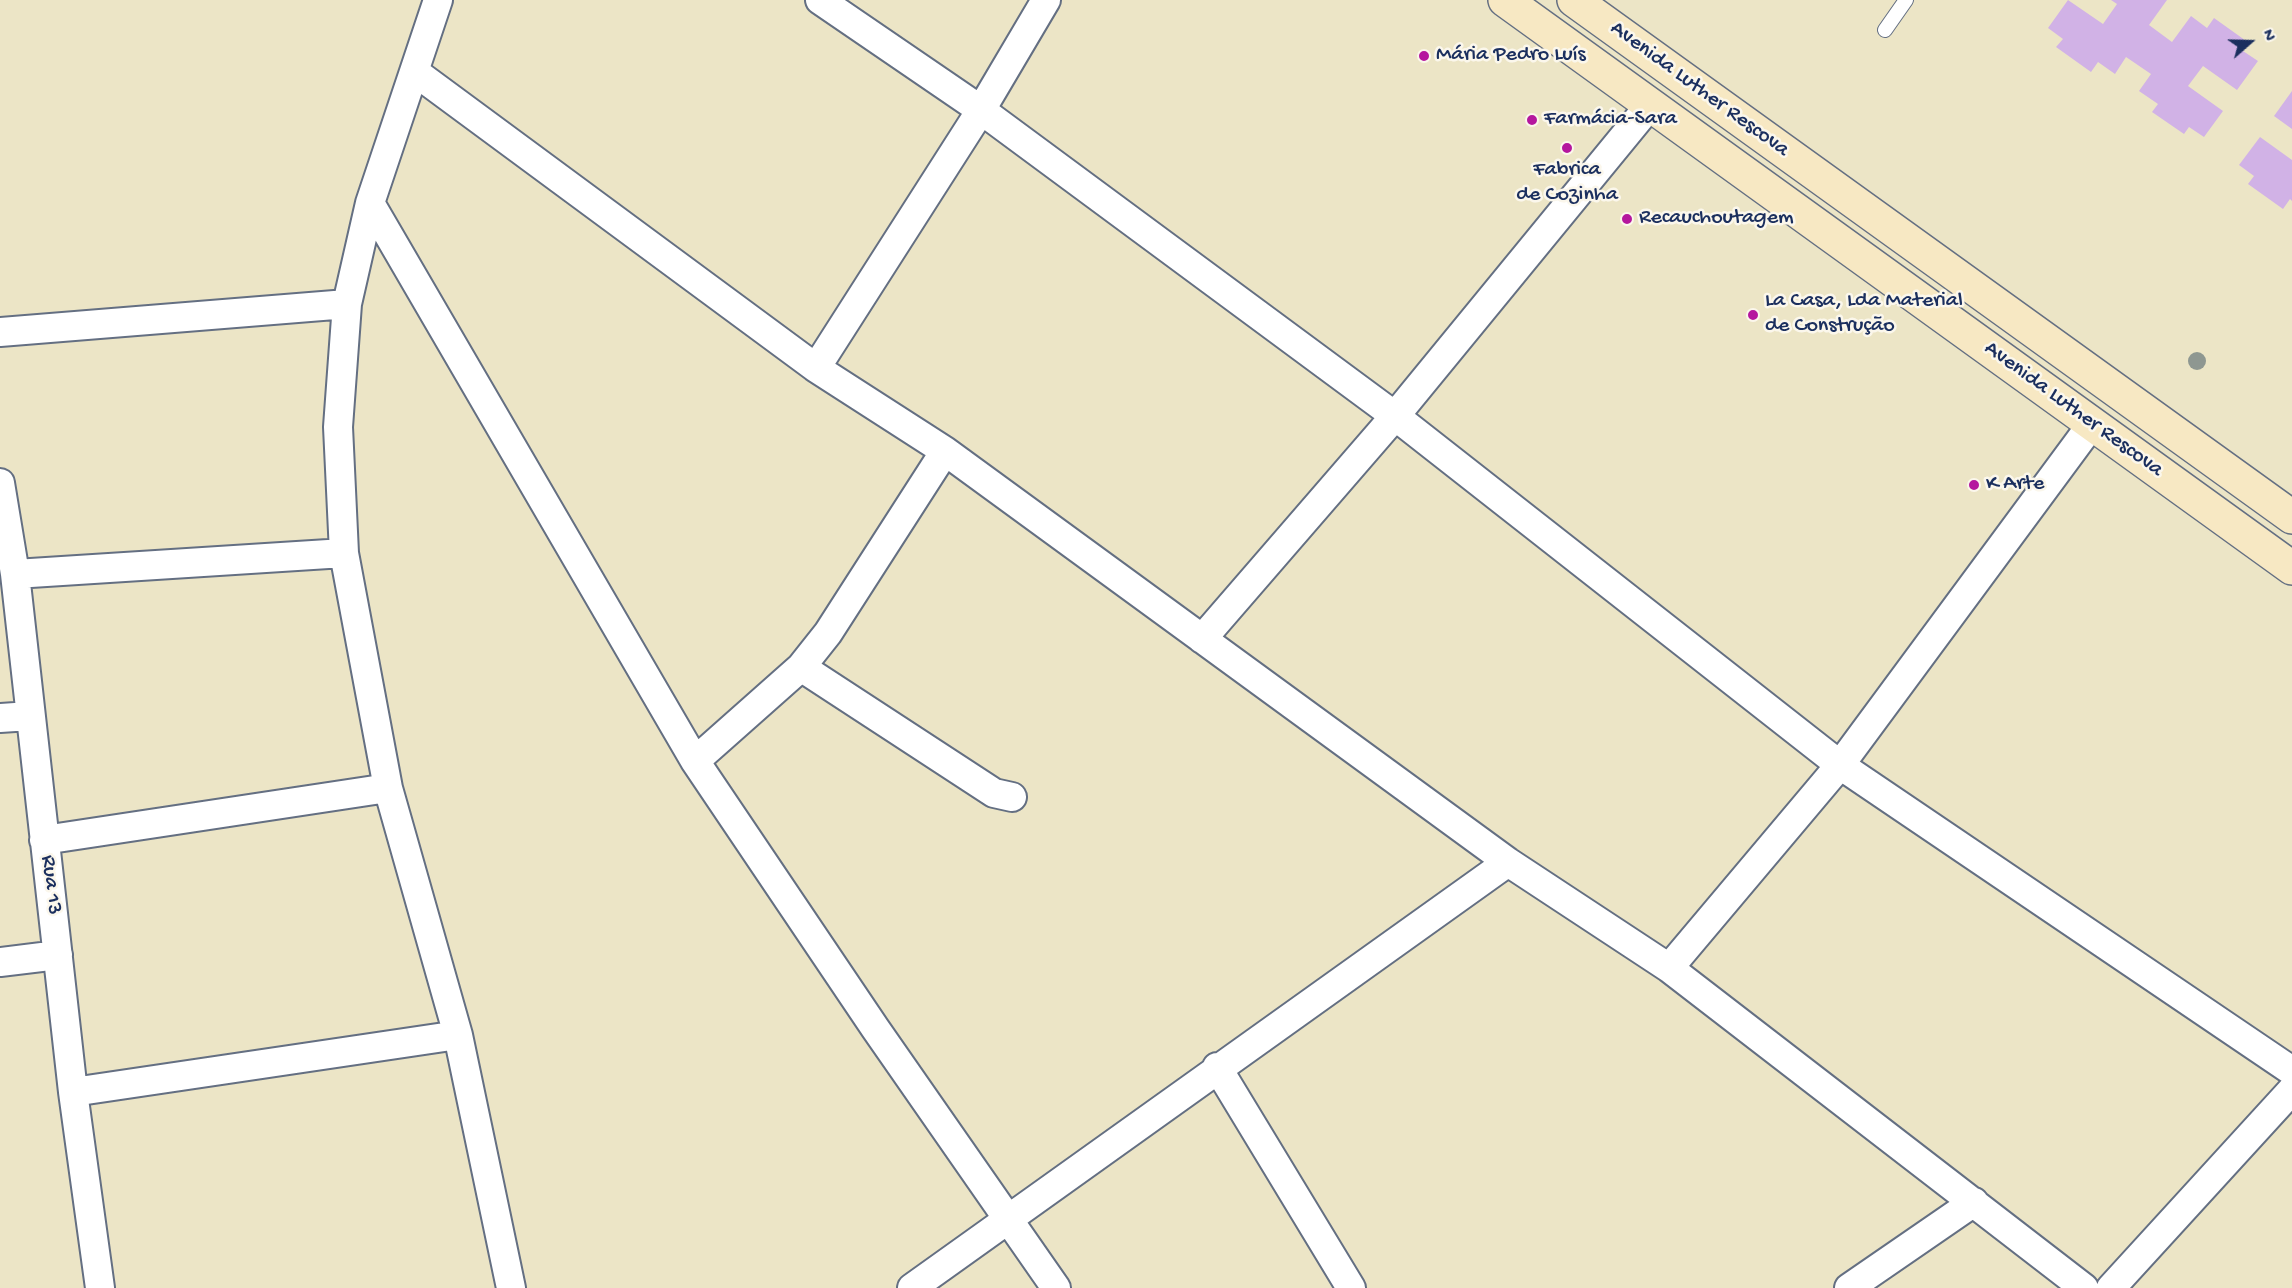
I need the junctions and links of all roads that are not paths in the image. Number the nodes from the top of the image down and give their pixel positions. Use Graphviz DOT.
graph roads {
  1 [pos="438,0"];
  2 [pos="820,0"];
  3 [pos="1047,0"];
  4 [pos="1504,0"];
  5 [pos="1574,0"];
  6 [pos="1906,0"];
  7 [pos="1885,30"];
  8 [pos="414,72"];
  9 [pos="1650,105"];
  10 [pos="981,110"];
  11 [pos="370,203"];
  12 [pos="347,304"];
  13 [pos="0,332"];
  14 [pos="816,368"];
  15 [pos="1395,416"];
  16 [pos="2092,424"];
  17 [pos="945,451"];
  18 [pos="0,483"];
  19 [pos="2292,517"];
  20 [pos="344,553"];
  21 [pos="2292,568"];
  22 [pos="15,574"];
  23 [pos="1202,639"];
  24 [pos="801,667"];
  25 [pos="30,717"];
  26 [pos="0,718"];
  27 [pos="695,761"];
  28 [pos="1840,765"];
  29 [pos="388,788"];
  30 [pos="1012,797"];
  31 [pos="44,840"];
  32 [pos="1508,862"];
  33 [pos="58,955"];
  34 [pos="0,962"];
  35 [pos="1669,968"];
  36 [pos="458,1035"];
  37 [pos="1218,1067"];
  38 [pos="2292,1071"];
  39 [pos="2292,1090"];
  40 [pos="73,1092"];
  41 [pos="1974,1202"];
  42 [pos="1009,1219"];
  43 [pos="100,1288"];
  44 [pos="511,1288"];
  45 [pos="912,1288"];
  46 [pos="1056,1288"];
  47 [pos="1351,1288"];
  48 [pos="1849,1288"];
  49 [pos="2084,1288"];
  50 [pos="2111,1288"];
  1 -- 8 [label="street"];
  2 -- 10 [label="street"];
  3 -- 10 [label="street"];
  4 -- 9 [label="main road, Avenida Luther Rescova"];
  5 -- 19 [label="main road, Avenida Luther Rescova"];
  6 -- 7 [label="lane"];
  8 -- 11 [label="street"];
  8 -- 14 [label="street"];
  9 -- 15 [label="street"];
  9 -- 16 [label="main road, Avenida Luther Rescova"];
  10 -- 14 [label="street"];
  10 -- 15 [label="street"];
  11 -- 12 [label="street"];
  11 -- 27 [label="street"];
  12 -- 13 [label="street"];
  12 -- 20 [label="street"];
  14 -- 17 [label="street"];
  15 -- 23 [label="street"];
  15 -- 28 [label="street"];
  16 -- 21 [label="main road, Avenida Luther Rescova"];
  16 -- 28 [label="street"];
  17 -- 23 [label="street"];
  17 -- 24 [label="street"];
  18 -- 22 [label="street, Rua 13"];
  20 -- 22 [label="street"];
  20 -- 29 [label="street"];
  22 -- 25 [label="street, Rua 13"];
  23 -- 32 [label="street"];
  24 -- 27 [label="street"];
  24 -- 30 [label="street"];
  25 -- 26 [label="street"];
  25 -- 31 [label="street, Rua 13"];
  27 -- 42 [label="street"];
  28 -- 35 [label="street"];
  28 -- 38 [label="street"];
  29 -- 31 [label="street"];
  29 -- 36 [label="street"];
  31 -- 33 [label="street, Rua 13"];
  32 -- 35 [label="street"];
  32 -- 37 [label="street"];
  33 -- 34 [label="street"];
  33 -- 40 [label="street, Rua 13"];
  35 -- 41 [label="street"];
  36 -- 40 [label="street"];
  36 -- 44 [label="street"];
  37 -- 42 [label="street"];
  37 -- 47 [label="street"];
  39 -- 50 [label="street"];
  40 -- 43 [label="street, Rua 13"];
  41 -- 48 [label="street"];
  41 -- 49 [label="street"];
  42 -- 45 [label="street"];
  42 -- 46 [label="street"];
}
